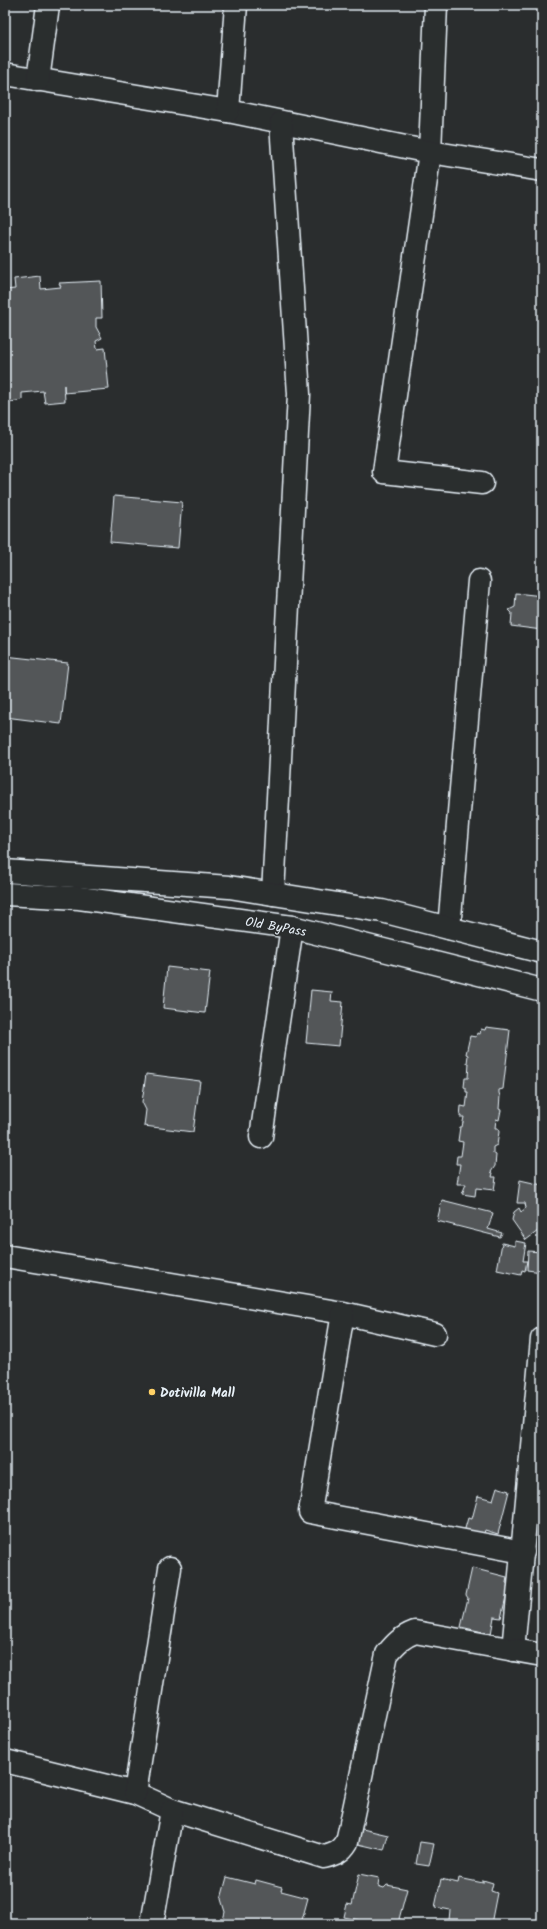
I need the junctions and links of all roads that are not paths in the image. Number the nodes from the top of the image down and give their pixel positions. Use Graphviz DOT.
graph roads {
  1 [pos="48,5"];
  2 [pos="236,5"];
  3 [pos="436,5"];
  4 [pos="5,74"];
  5 [pos="38,80"];
  6 [pos="228,111"];
  7 [pos="281,123"];
  8 [pos="430,152"];
  9 [pos="542,170"];
  10 [pos="482,483"];
  11 [pos="479,581"];
  12 [pos="5,871"];
  13 [pos="5,894"];
  14 [pos="273,894"];
  15 [pos="292,927"];
  16 [pos="449,928"];
  17 [pos="542,952"];
  18 [pos="542,990"];
  19 [pos="261,1137"];
  20 [pos="5,1256"];
  21 [pos="343,1313"];
  22 [pos="435,1334"];
  23 [pos="542,1339"];
  24 [pos="523,1552"];
  25 [pos="170,1568"];
  26 [pos="513,1650"];
  27 [pos="542,1656"];
  28 [pos="5,1761"];
  29 [pos="135,1793"];
  30 [pos="172,1810"];
  31 [pos="152,1924"];
  1 -- 5 [label="street"];
  2 -- 6 [label="street"];
  3 -- 8 [label="street"];
  4 -- 5 [label="street"];
  5 -- 6 [label="street"];
  6 -- 7 [label="street"];
  7 -- 8 [label="street"];
  7 -- 14 [label="street"];
  8 -- 9 [label="street"];
  8 -- 10 [label="street"];
  11 -- 16 [label="street"];
  12 -- 14 [label="street"];
  13 -- 15 [label="street, Old ByPass"];
  14 -- 16 [label="street"];
  15 -- 18 [label="street, Old ByPass"];
  15 -- 19 [label="street"];
  16 -- 17 [label="street"];
  20 -- 21 [label="street"];
  21 -- 22 [label="street"];
  21 -- 24 [label="street"];
  23 -- 24 [label="street"];
  24 -- 26 [label="street"];
  25 -- 29 [label="street"];
  26 -- 27 [label="street"];
  26 -- 30 [label="street"];
  28 -- 29 [label="street"];
  29 -- 30 [label="street"];
  30 -- 31 [label="street"];
}
